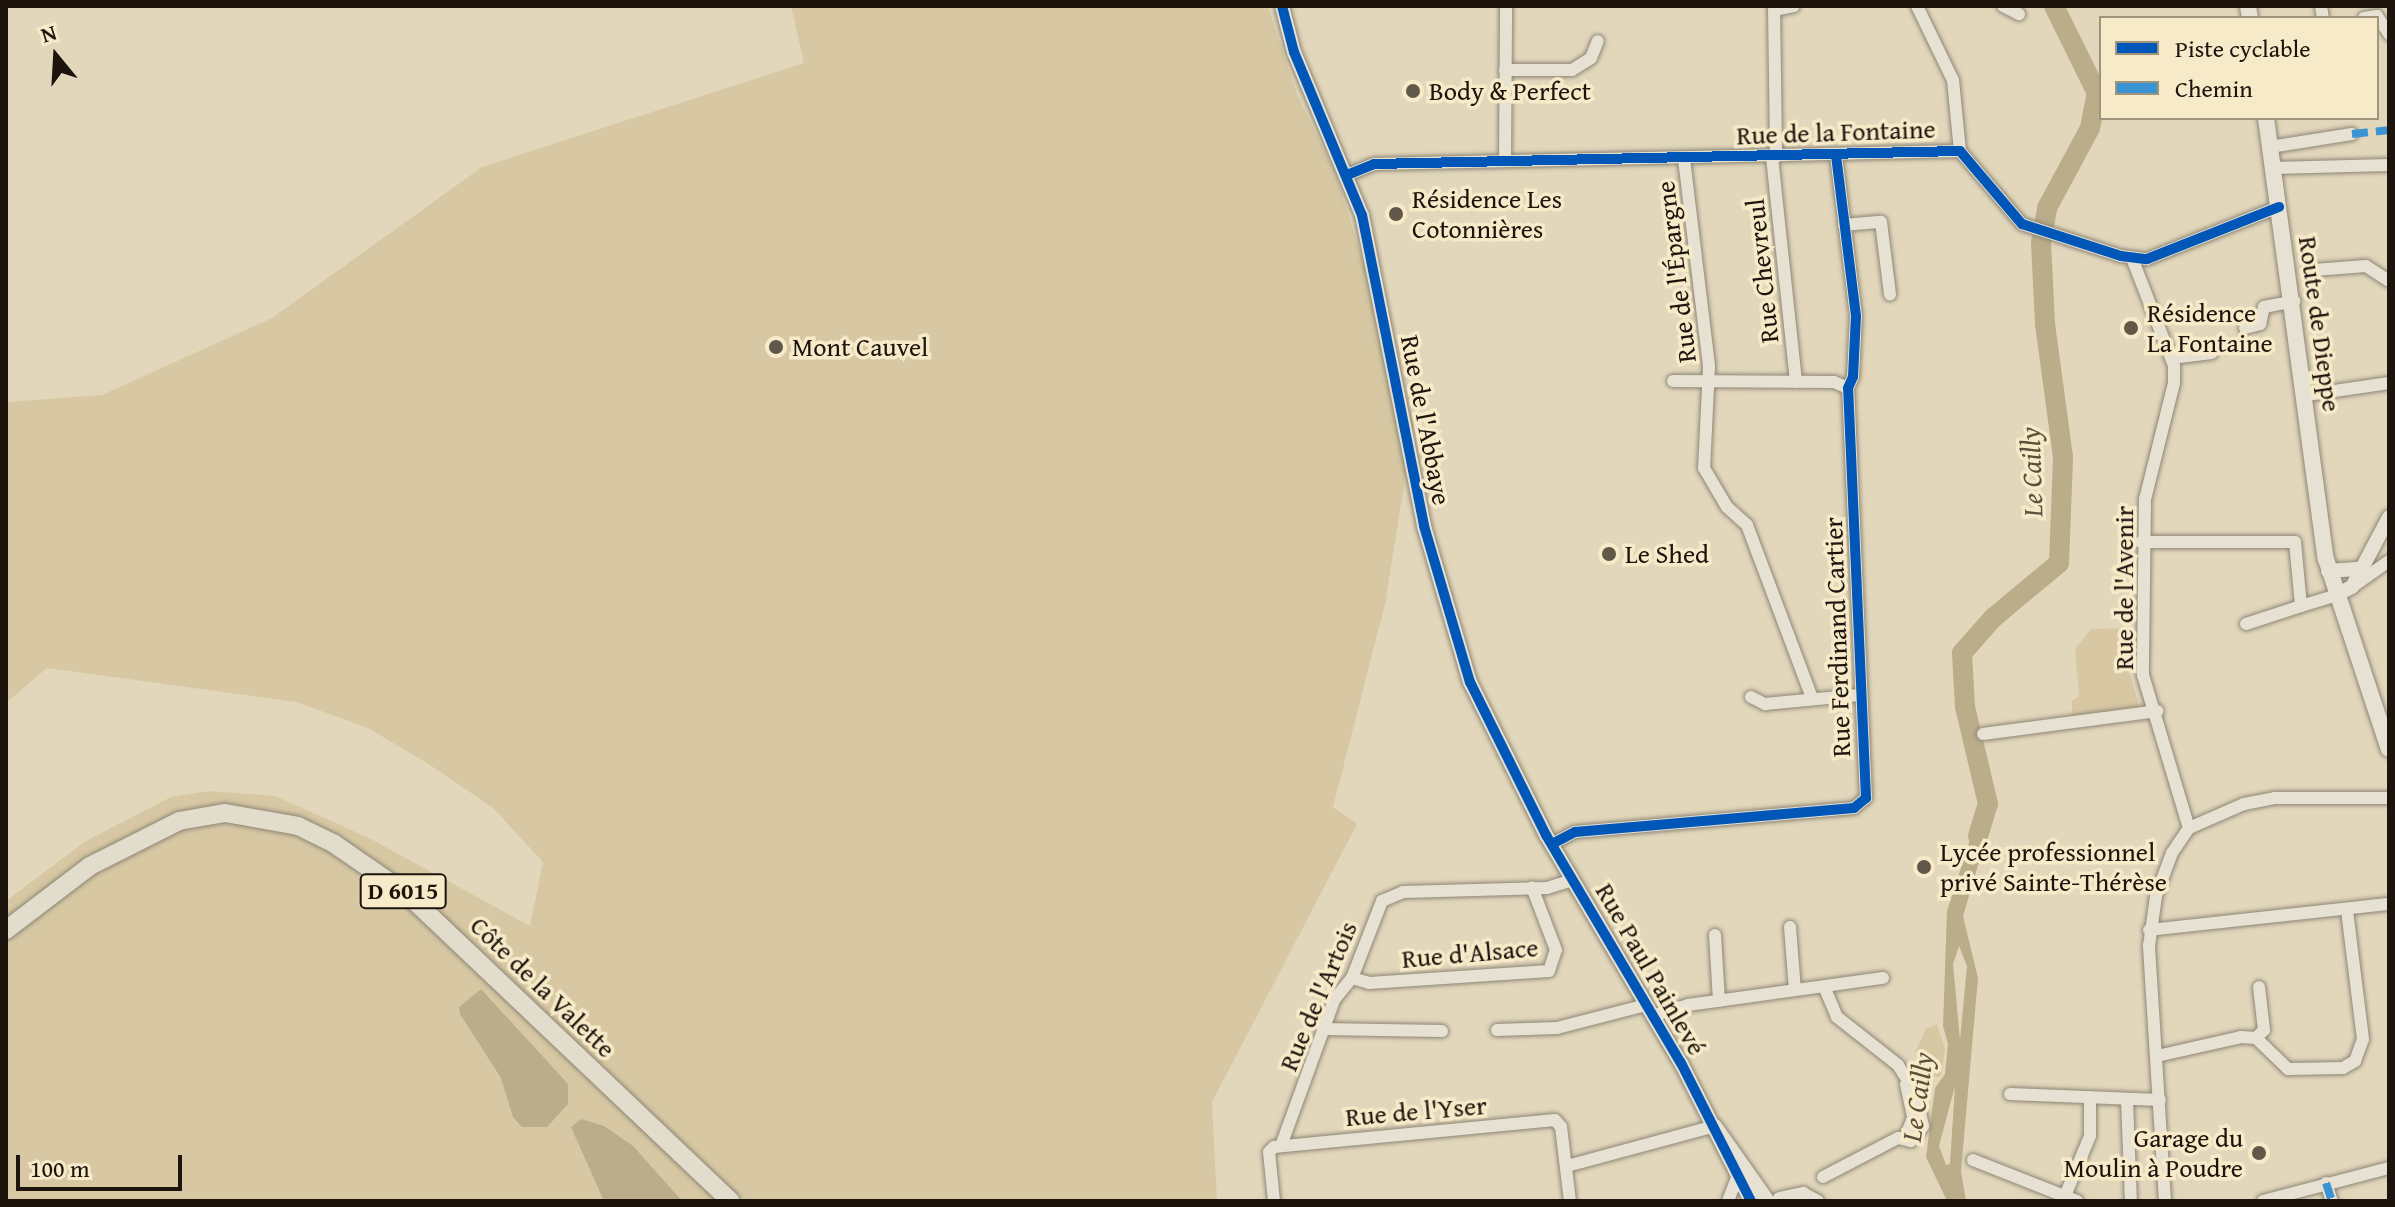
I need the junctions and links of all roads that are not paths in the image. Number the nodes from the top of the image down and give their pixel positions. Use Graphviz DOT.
graph roads {
  1 [pos="1282,6"];
  2 [pos="1506,6"];
  3 [pos="1794,6"];
  4 [pos="1917,6"];
  5 [pos="2003,6"];
  6 [pos="1774,8"];
  7 [pos="2019,14"];
  8 [pos="1598,41"];
  9 [pos="1505,70"];
  10 [pos="2266,120"];
  11 [pos="2352,134"];
  12 [pos="2270,147"];
  13 [pos="1960,151"];
  14 [pos="1836,156"];
  15 [pos="1774,157"];
  16 [pos="1684,159"];
  17 [pos="1505,161"];
  18 [pos="2389,165"];
  19 [pos="2273,168"];
  20 [pos="1347,175"];
  21 [pos="2279,207"];
  22 [pos="1844,225"];
  23 [pos="2132,258"];
  24 [pos="2302,272"];
  25 [pos="2389,281"];
  26 [pos="1890,294"];
  27 [pos="2294,301"];
  28 [pos="2245,328"];
  29 [pos="2212,353"];
  30 [pos="2171,358"];
  31 [pos="1710,380"];
  32 [pos="1673,381"];
  33 [pos="1796,382"];
  34 [pos="2389,383"];
  35 [pos="1848,388"];
  36 [pos="2307,395"];
  37 [pos="2389,517"];
  38 [pos="2141,542"];
  39 [pos="2389,561"];
  40 [pos="2376,568"];
  41 [pos="2360,569"];
  42 [pos="2333,570"];
  43 [pos="2345,591"];
  44 [pos="2301,606"];
  45 [pos="2246,624"];
  46 [pos="2370,680"];
  47 [pos="1860,695"];
  48 [pos="1751,697"];
  49 [pos="1812,698"];
  50 [pos="2157,711"];
  51 [pos="2389,721"];
  52 [pos="1983,734"];
  53 [pos="2389,749"];
  54 [pos="2389,798"];
  55 [pos="2189,828"];
  56 [pos="1549,840"];
  57 [pos="1573,880"];
  58 [pos="1532,887"];
  59 [pos="2389,904"];
  60 [pos="2347,911"];
  61 [pos="1790,927"];
  62 [pos="6,930"];
  63 [pos="2149,930"];
  64 [pos="1715,935"];
  65 [pos="1352,978"];
  66 [pos="1883,978"];
  67 [pos="1824,987"];
  68 [pos="2259,987"];
  69 [pos="1795,990"];
  70 [pos="1719,1001"];
  71 [pos="1649,1010"];
  72 [pos="1323,1029"];
  73 [pos="1497,1030"];
  74 [pos="1442,1031"];
  75 [pos="2256,1038"];
  76 [pos="2157,1056"];
  77 [pos="1907,1081"];
  78 [pos="2010,1094"];
  79 [pos="2090,1097"];
  80 [pos="2127,1099"];
  81 [pos="2160,1100"];
  82 [pos="1715,1126"];
  83 [pos="1907,1133"];
  84 [pos="1281,1146"];
  85 [pos="1973,1160"];
  86 [pos="1567,1166"];
  87 [pos="2389,1168"];
  88 [pos="1738,1175"];
  89 [pos="1823,1177"];
  90 [pos="2326,1183"];
  91 [pos="2071,1199"];
  92 [pos="1773,1200"];
  93 [pos="730,1201"];
  94 [pos="1274,1201"];
  95 [pos="1570,1201"];
  96 [pos="1728,1201"];
  97 [pos="1751,1201"];
  98 [pos="1818,1201"];
  99 [pos="2131,1201"];
  100 [pos="2165,1201"];
  101 [pos="2263,1201"];
  102 [pos="2332,1201"];
  1 -- 20 [label="street, Rue de l'Abbaye"];
  2 -- 9 [label="street"];
  3 -- 6 [label="street"];
  4 -- 13 [label="street"];
  5 -- 7 [label="street"];
  6 -- 15 [label="street, Rue Chevreul"];
  8 -- 9 [label="street"];
  9 -- 17 [label="street"];
  10 -- 12 [label="main road, Route de Dieppe"];
  11 -- 12 [label="street"];
  12 -- 19 [label="main road, Route de Dieppe"];
  13 -- 14 [label="street, Rue de la Fontaine"];
  13 -- 23 [label="street, Rue de la Fontaine"];
  14 -- 15 [label="street, Rue de la Fontaine"];
  14 -- 22 [label="street, Rue Ferdinand Cartier"];
  15 -- 16 [label="street, Rue de la Fontaine"];
  15 -- 33 [label="street, Rue Chevreul"];
  16 -- 17 [label="street, Rue de la Fontaine"];
  16 -- 31 [label="street, Rue de l'Épargne"];
  17 -- 20 [label="street, Rue de la Fontaine"];
  18 -- 19 [label="street"];
  19 -- 21 [label="main road, Route de Dieppe"];
  20 -- 56 [label="street, Rue de l'Abbaye"];
  21 -- 23 [label="street, Rue de la Fontaine"];
  21 -- 24 [label="main road, Route de Dieppe"];
  22 -- 26 [label="street"];
  22 -- 35 [label="street, Rue Ferdinand Cartier"];
  23 -- 30 [label="street, Rue de l'Avenir"];
  24 -- 25 [label="street"];
  24 -- 27 [label="main road, Route de Dieppe"];
  27 -- 28 [label="street"];
  27 -- 36 [label="main road, Route de Dieppe"];
  29 -- 30 [label="street"];
  30 -- 38 [label="street, Rue de l'Avenir"];
  31 -- 32 [label="street"];
  31 -- 33 [label="street"];
  31 -- 49 [label="street, Rue de l'Épargne"];
  33 -- 35 [label="street"];
  34 -- 36 [label="street"];
  35 -- 47 [label="street, Rue Ferdinand Cartier"];
  36 -- 42 [label="main road, Route de Dieppe"];
  37 -- 41 [label="street"];
  38 -- 44 [label="street"];
  38 -- 50 [label="street, Rue de l'Avenir"];
  39 -- 40 [label="street"];
  40 -- 41 [label="street"];
  40 -- 43 [label="street"];
  41 -- 42 [label="street"];
  41 -- 43 [label="street"];
  42 -- 43 [label="main road, Route de Dieppe"];
  43 -- 44 [label="street"];
  43 -- 46 [label="main road, Route de Dieppe"];
  44 -- 45 [label="street"];
  46 -- 51 [label="main road, Route de Dieppe"];
  46 -- 53 [label="main road, Route de Dieppe"];
  47 -- 49 [label="street"];
  47 -- 56 [label="street, Rue Ferdinand Cartier"];
  48 -- 49 [label="street"];
  50 -- 52 [label="street"];
  50 -- 55 [label="street, Rue de l'Avenir"];
  54 -- 55 [label="street"];
  55 -- 63 [label="street"];
  56 -- 57 [label="street, Rue Paul Painlevé"];
  57 -- 58 [label="street"];
  57 -- 71 [label="street, Rue Paul Painlevé"];
  58 -- 65 [label="street, Rue de l'Artois"];
  58 -- 65 [label="street, Rue d'Alsace"];
  59 -- 60 [label="street"];
  60 -- 63 [label="street"];
  60 -- 75 [label="street"];
  61 -- 69 [label="street"];
  62 -- 93 [label="main road, Côte de la Valette / D 6015"];
  63 -- 76 [label="street"];
  64 -- 70 [label="street"];
  65 -- 72 [label="street, Rue de l'Artois"];
  66 -- 67 [label="street"];
  67 -- 69 [label="street"];
  67 -- 77 [label="street"];
  68 -- 75 [label="street"];
  69 -- 70 [label="street"];
  70 -- 71 [label="street"];
  71 -- 73 [label="street"];
  71 -- 82 [label="street, Rue Paul Painlevé"];
  72 -- 74 [label="street"];
  72 -- 84 [label="street, Rue de l'Artois"];
  75 -- 76 [label="street"];
  76 -- 81 [label="street"];
  77 -- 83 [label="street"];
  77 -- 89 [label="street"];
  78 -- 79 [label="street"];
  79 -- 80 [label="street"];
  79 -- 91 [label="street"];
  80 -- 81 [label="street"];
  80 -- 99 [label="street"];
  81 -- 100 [label="street"];
  82 -- 86 [label="street"];
  82 -- 88 [label="street"];
  82 -- 92 [label="street"];
  84 -- 86 [label="street, Rue de l'Yser"];
  84 -- 94 [label="street, Rue de l'Artois"];
  85 -- 91 [label="street"];
  86 -- 95 [label="street"];
  87 -- 90 [label="street"];
  88 -- 96 [label="street"];
  88 -- 97 [label="street"];
  90 -- 101 [label="street"];
  90 -- 102 [label="street"];
  92 -- 98 [label="street"];
}
